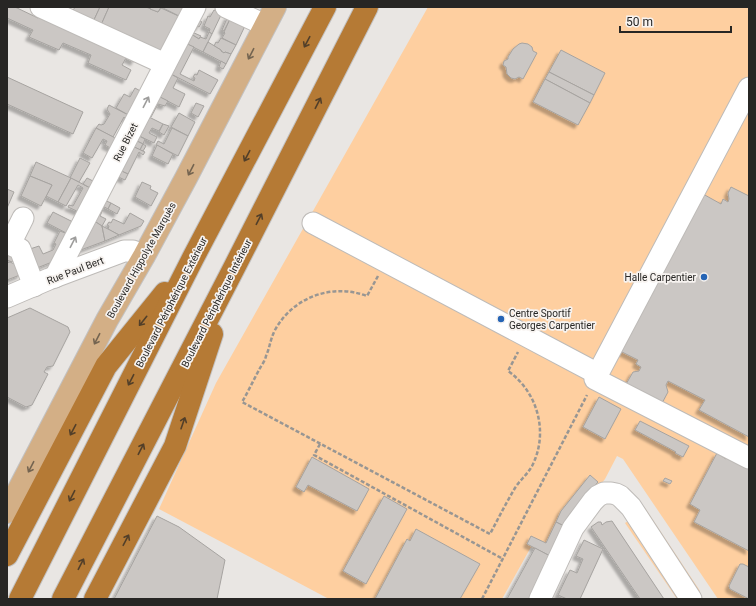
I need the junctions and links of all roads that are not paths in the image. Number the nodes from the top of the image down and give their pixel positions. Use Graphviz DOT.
graph roads {
  1 [pos="41,7"];
  2 [pos="195,7"];
  3 [pos="226,7"];
  4 [pos="325,7"];
  5 [pos="368,7"];
  6 [pos="270,16"];
  7 [pos="166,64"];
  8 [pos="749,88"];
  9 [pos="23,218"];
  10 [pos="313,223"];
  11 [pos="8,244"];
  12 [pos="144,256"];
  13 [pos="193,258"];
  14 [pos="235,266"];
  15 [pos="55,277"];
  16 [pos="34,286"];
  17 [pos="7,297"];
  18 [pos="596,377"];
  19 [pos="749,458"];
  20 [pos="7,512"];
  21 [pos="7,555"];
  22 [pos="20,599"];
  23 [pos="63,599"];
  24 [pos="95,599"];
  25 [pos="540,599"];
  26 [pos="692,599"];
  1 -- 7 [label="street"];
  2 -- 7 [label="street, Rue Bizet"];
  3 -- 6 [label="street"];
  4 -- 13 [label="highway, Boulevard Périphérique Extérieur, one-way"];
  14 -- 5 [label="highway, Boulevard Périphérique Intérieur, one-way"];
  6 -- 12 [label="main road, Boulevard Hippolyte Marquès, one-way"];
  15 -- 7 [label="street, Rue Bizet, one-way"];
  8 -- 18 [label="street"];
  9 -- 11 [label="street"];
  10 -- 18 [label="street"];
  11 -- 16 [label="street"];
  12 -- 15 [label="street, Rue Paul Bert"];
  12 -- 20 [label="main road, Boulevard Hippolyte Marquès, one-way"];
  13 -- 21 [label="highway, one-way"];
  13 -- 22 [label="highway, Boulevard Périphérique Extérieur, one-way"];
  23 -- 14 [label="highway, Boulevard Périphérique Intérieur, one-way"];
  24 -- 14 [label="highway, one-way"];
  15 -- 16 [label="street, Rue Paul Bert"];
  16 -- 17 [label="street, Rue Paul Bert"];
  18 -- 19 [label="street"];
  25 -- 26 [label="street"];
}
